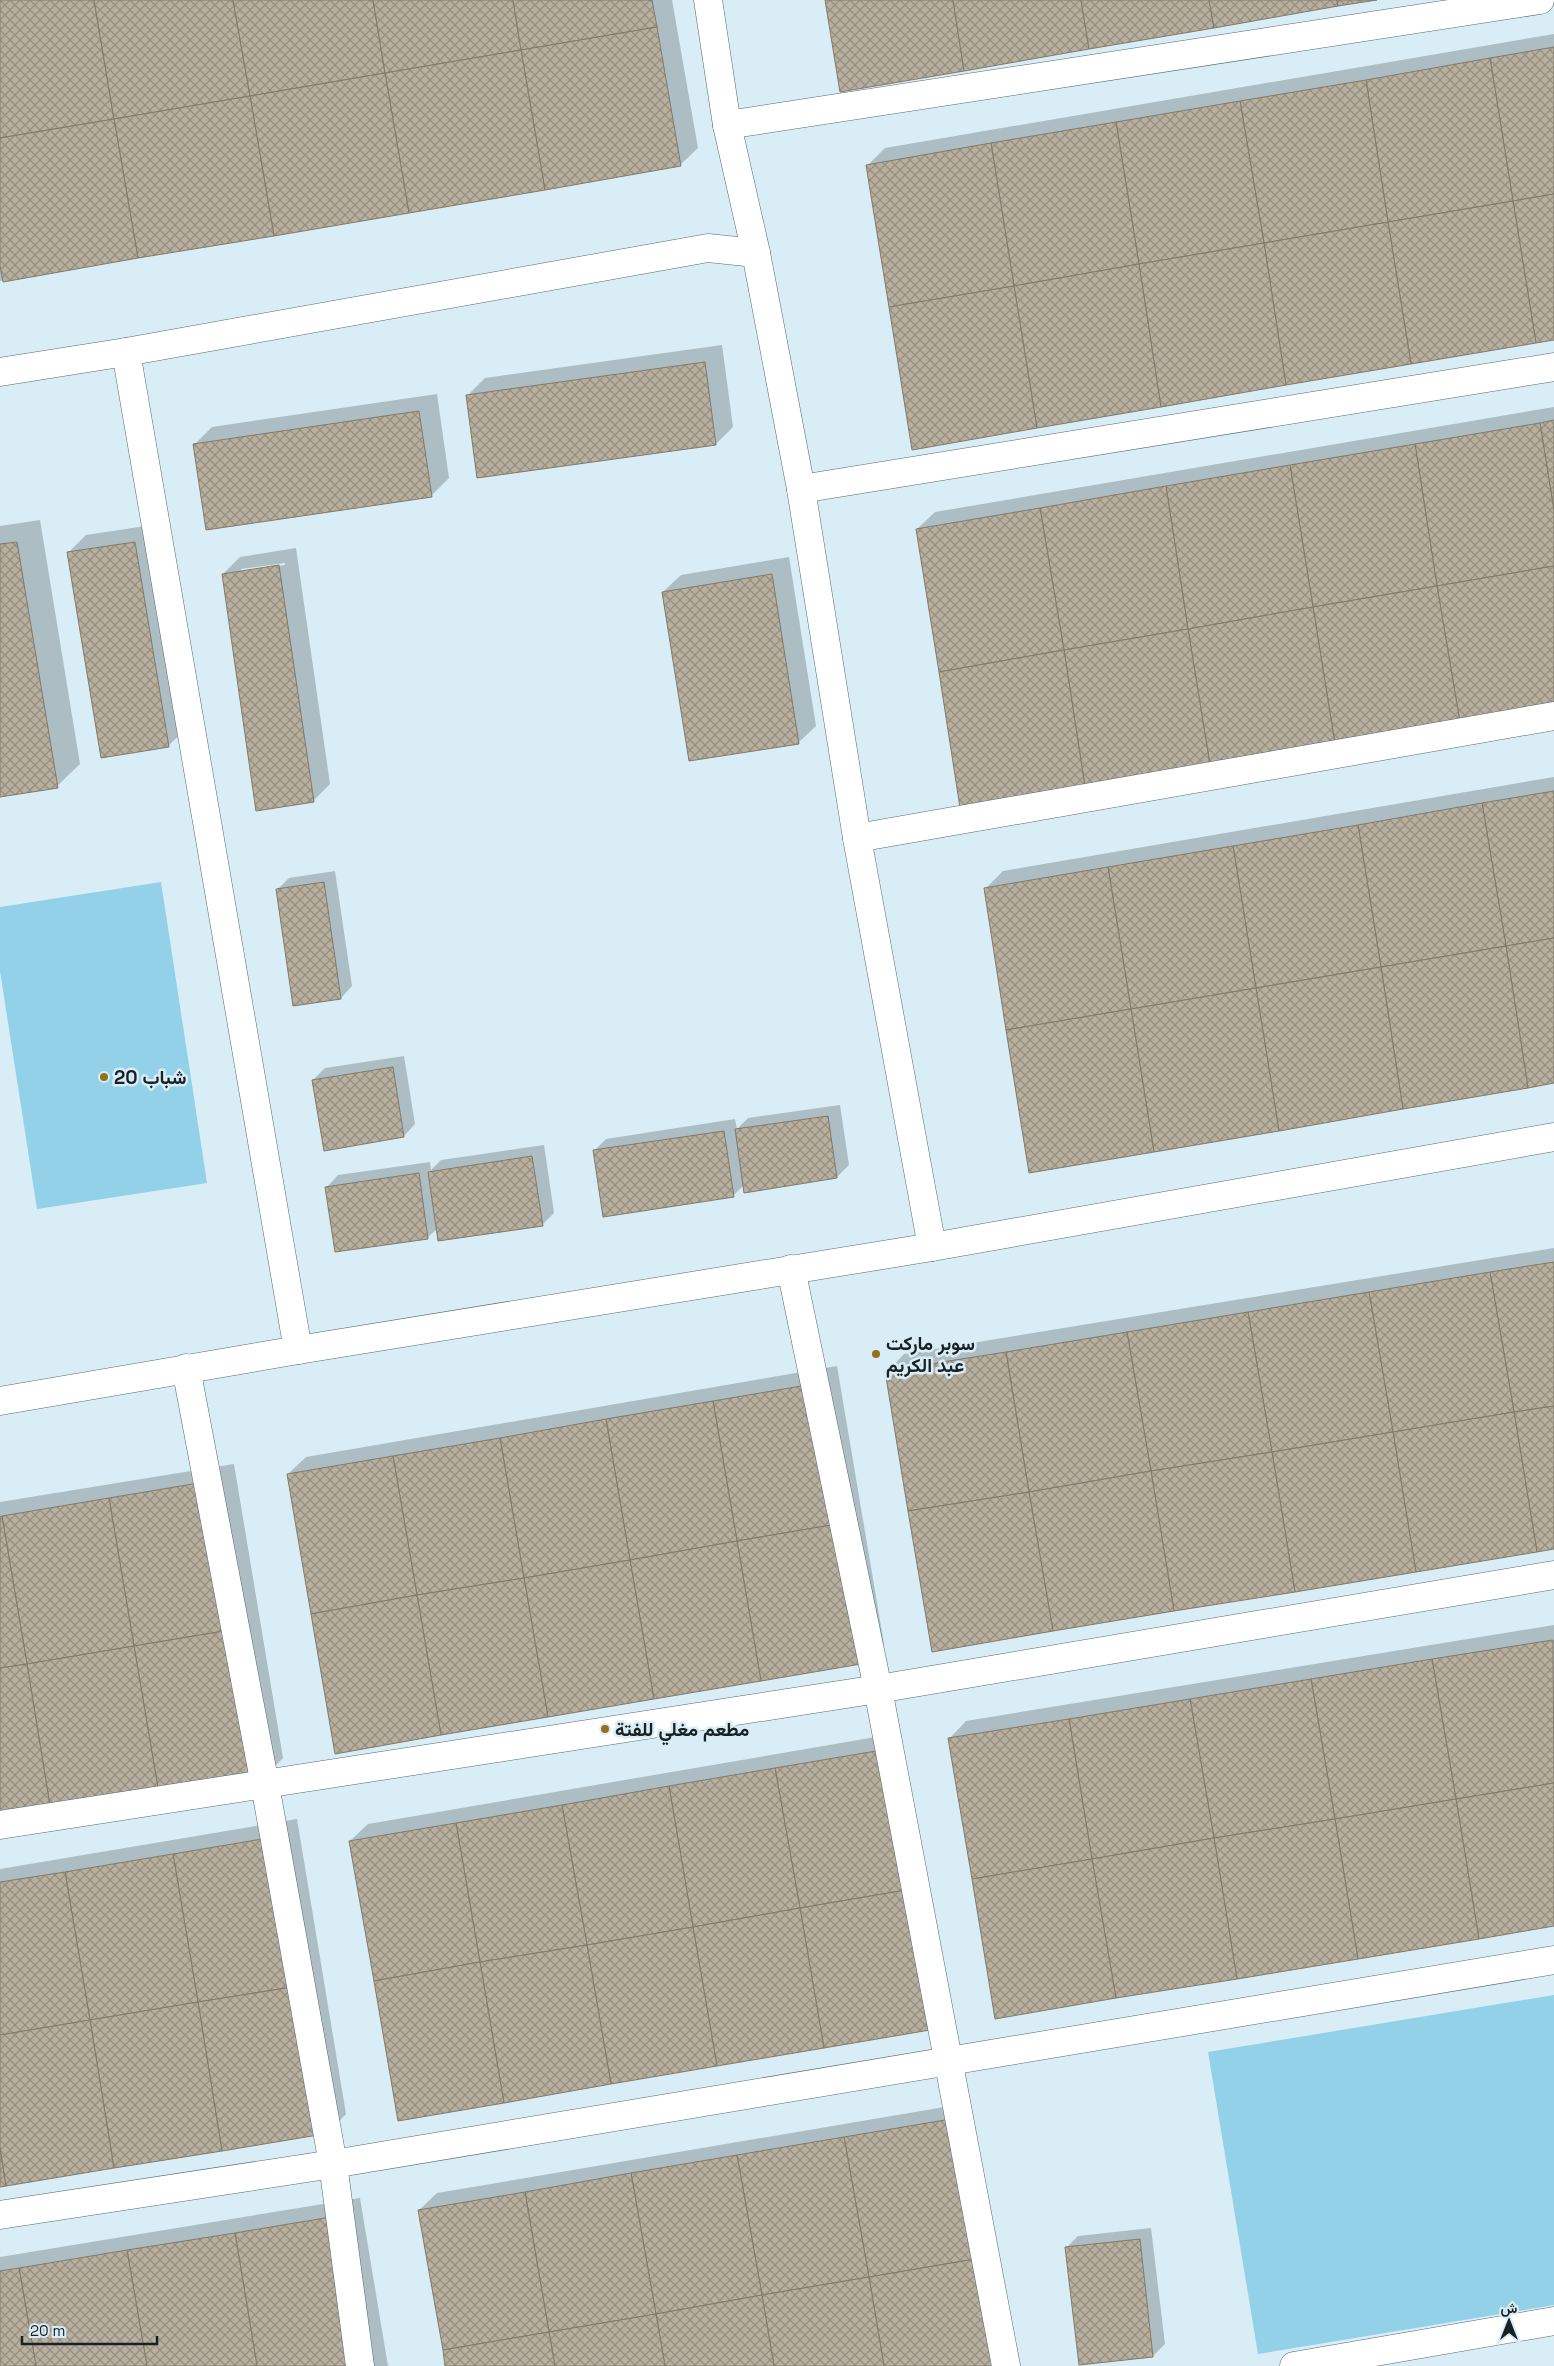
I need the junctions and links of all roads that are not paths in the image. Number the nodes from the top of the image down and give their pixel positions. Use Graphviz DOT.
graph roads {
  1 [pos="708,0"];
  2 [pos="1540,0"];
  3 [pos="727,125"];
  4 [pos="756,253"];
  5 [pos="126,352"];
  6 [pos="1554,367"];
  7 [pos="0,372"];
  8 [pos="800,489"];
  9 [pos="1554,716"];
  10 [pos="857,838"];
  11 [pos="1554,1137"];
  12 [pos="932,1247"];
  13 [pos="791,1269"];
  14 [pos="298,1350"];
  15 [pos="186,1368"];
  16 [pos="0,1401"];
  17 [pos="1554,1575"];
  18 [pos="878,1689"];
  19 [pos="265,1785"];
  20 [pos="0,1825"];
  21 [pos="1554,1960"];
  22 [pos="948,2062"];
  23 [pos="333,2164"];
  24 [pos="0,2215"];
  25 [pos="1554,2322"];
  26 [pos="360,2366"];
  27 [pos="1006,2366"];
  28 [pos="1294,2366"];
  1 -- 3 [label="street"];
  2 -- 3 [label="street"];
  3 -- 4 [label="street"];
  4 -- 5 [label="street"];
  4 -- 8 [label="street"];
  5 -- 7 [label="street"];
  5 -- 14 [label="street"];
  6 -- 8 [label="street"];
  8 -- 10 [label="street"];
  9 -- 10 [label="street"];
  10 -- 12 [label="street"];
  11 -- 12 [label="street"];
  12 -- 13 [label="street"];
  13 -- 14 [label="street"];
  13 -- 18 [label="street"];
  14 -- 15 [label="street"];
  15 -- 16 [label="street"];
  15 -- 19 [label="street"];
  17 -- 18 [label="street"];
  18 -- 19 [label="street"];
  18 -- 22 [label="street"];
  19 -- 20 [label="street"];
  19 -- 23 [label="street"];
  21 -- 22 [label="street"];
  22 -- 23 [label="street"];
  22 -- 27 [label="street"];
  23 -- 24 [label="street"];
  23 -- 26 [label="street"];
  25 -- 28 [label="street"];
}
